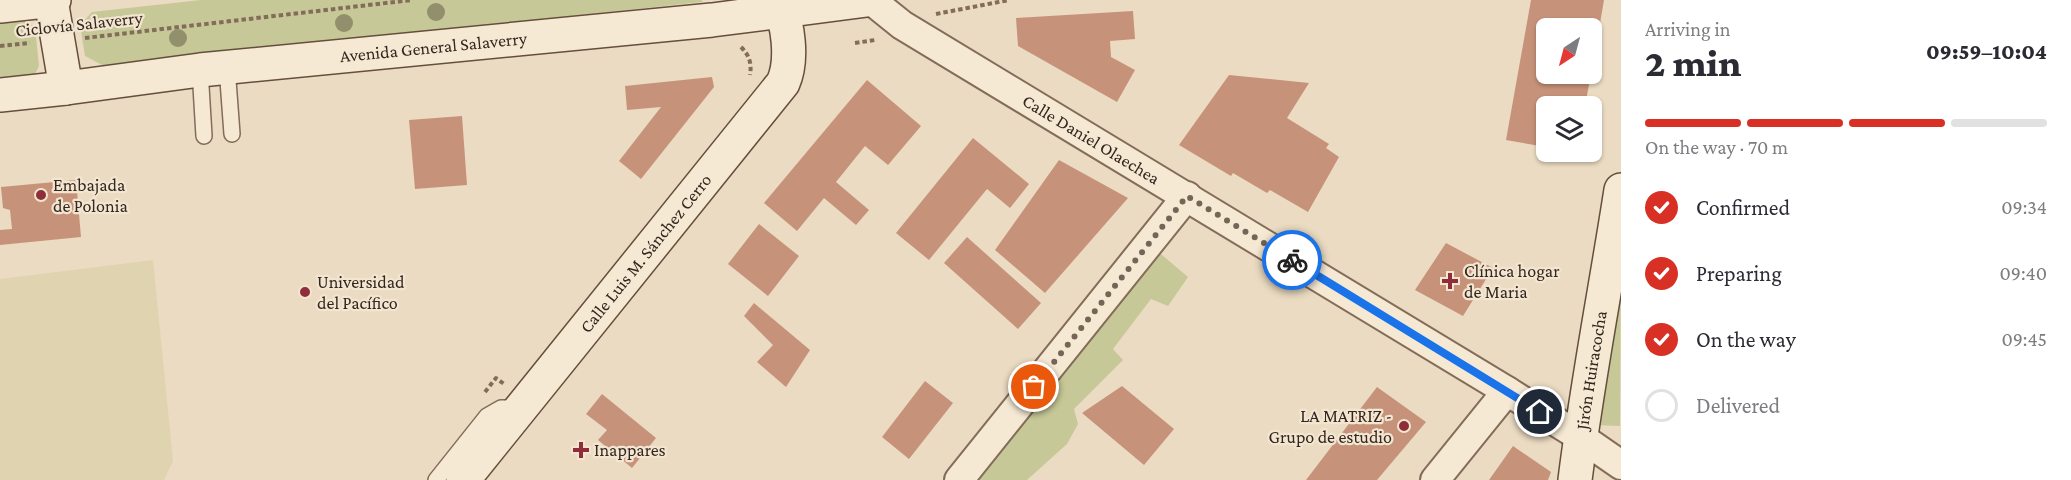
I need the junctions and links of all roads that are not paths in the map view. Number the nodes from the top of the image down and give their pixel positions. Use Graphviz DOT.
graph roads {
  1 [pos="52,0"];
  2 [pos="869,0"];
  3 [pos="819,3"];
  4 [pos="0,6"];
  5 [pos="779,6"];
  6 [pos="213,68"];
  7 [pos="66,88"];
  8 [pos="0,95"];
  9 [pos="232,134"];
  10 [pos="204,136"];
  11 [pos="1621,190"];
  12 [pos="1187,196"];
  13 [pos="1507,391"];
  14 [pos="521,408"];
  15 [pos="1582,438"];
  16 [pos="1621,465"];
  17 [pos="436,480"];
  18 [pos="463,480"];
  19 [pos="959,480"];
  20 [pos="1435,480"];
  21 [pos="1575,480"];
  1 -- 4 [label="street"];
  1 -- 7 [label="street"];
  2 -- 3 [label="street, Avenida General Salaverry"];
  2 -- 12 [label="street, Calle Daniel Olaechea"];
  3 -- 5 [label="street, Avenida General Salaverry"];
  5 -- 6 [label="street, Avenida General Salaverry"];
  5 -- 14 [label="street, Calle Luis M. Sánchez Cerro"];
  6 -- 7 [label="street, Avenida General Salaverry"];
  6 -- 9 [label="lane"];
  6 -- 10 [label="lane"];
  7 -- 8 [label="street, Avenida General Salaverry"];
  11 -- 15 [label="street, Jirón Huiracocha"];
  12 -- 13 [label="street, Calle Daniel Olaechea"];
  12 -- 19 [label="street"];
  13 -- 15 [label="street, Calle Daniel Olaechea"];
  13 -- 20 [label="street"];
  14 -- 17 [label="lane"];
  14 -- 18 [label="street, Calle Luis M. Sánchez Cerro"];
  15 -- 16 [label="street, Calle Daniel Olaechea"];
  15 -- 21 [label="street, Jirón Huiracocha"];
}
